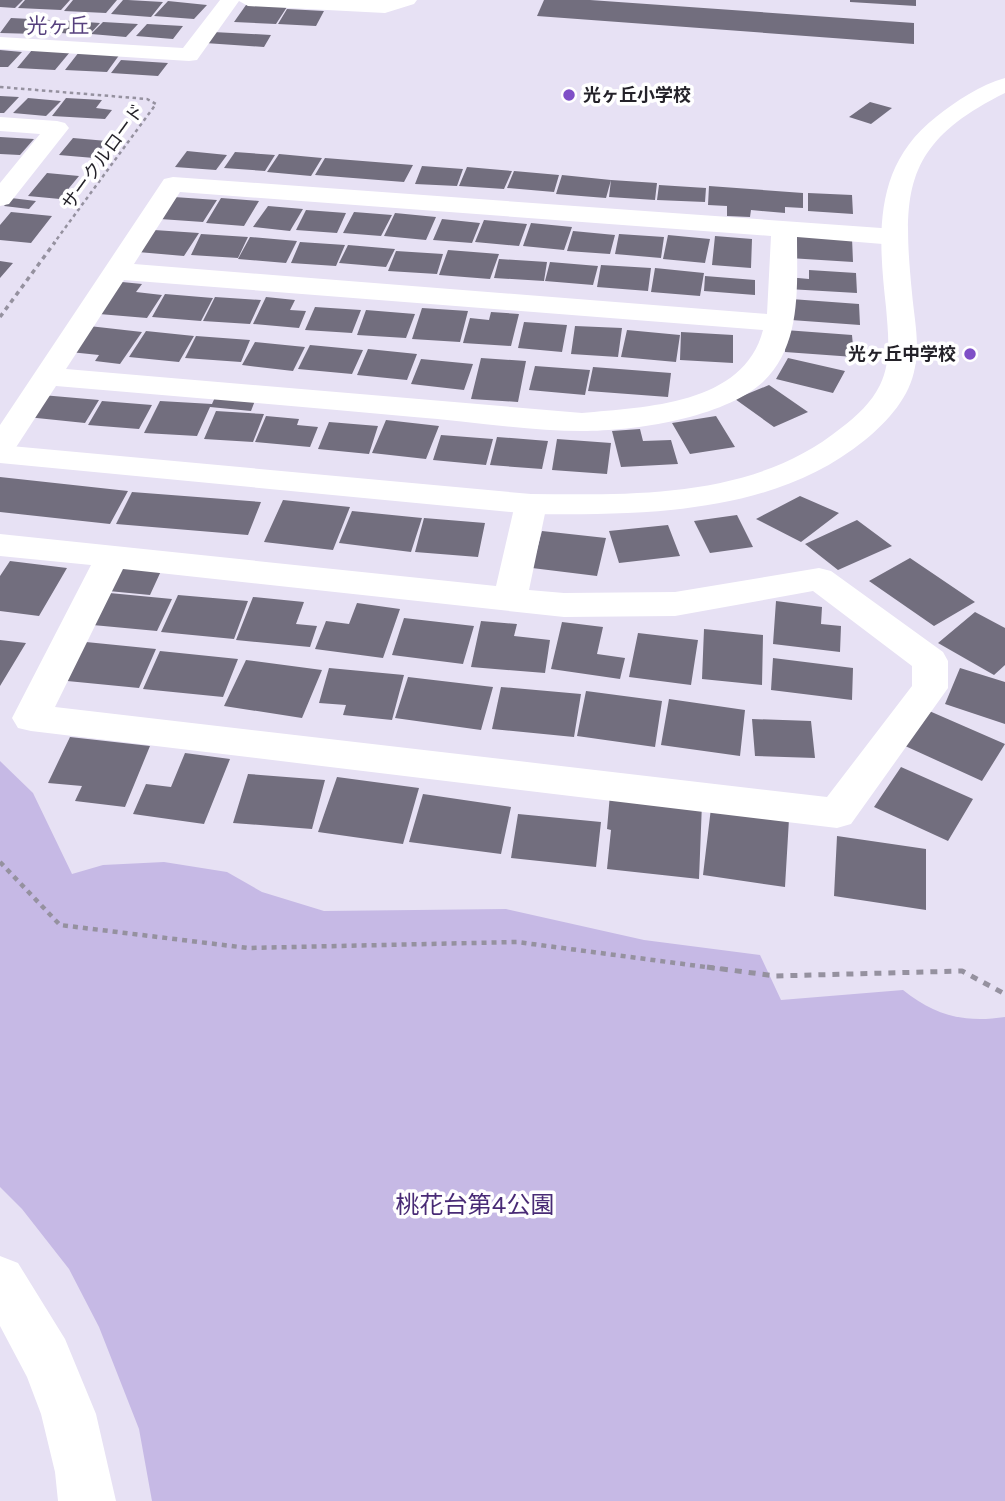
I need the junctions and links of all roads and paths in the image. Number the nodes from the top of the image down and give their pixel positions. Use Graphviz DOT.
graph roads {
  1 [pos="230,0"];
  2 [pos="248,0"];
  3 [pos="407,0"];
  4 [pos="358,3"];
  5 [pos="0,43"];
  6 [pos="1005,85"];
  7 [pos="0,87"];
  8 [pos="0,124"];
  9 [pos="11,171"];
  10 [pos="0,199"];
  11 [pos="784,229"];
  12 [pos="895,237"];
  13 [pos="117,271"];
  14 [pos="0,317"];
  15 [pos="779,323"];
  16 [pos="45,376"];
  17 [pos="0,448"];
  18 [pos="0,454"];
  19 [pos="531,504"];
  20 [pos="0,545"];
  21 [pos="112,557"];
  22 [pos="510,600"];
  23 [pos="0,862"];
  24 [pos="1005,994"];
  25 [pos="0,1281"];
  26 [pos="87,1501"];
  1 -- 5 [label="street"];
  2 -- 4 [label="street"];
  3 -- 4 [label="street"];
  6 -- 12 [label="street"];
  7 -- 14 [label="path, サークルロード"];
  8 -- 9 [label="street"];
  9 -- 10 [label="street"];
  11 -- 12 [label="street"];
  11 -- 13 [label="street"];
  11 -- 15 [label="street"];
  12 -- 19 [label="street"];
  13 -- 15 [label="street"];
  13 -- 16 [label="street"];
  15 -- 16 [label="street"];
  16 -- 17 [label="street"];
  18 -- 19 [label="street"];
  19 -- 22 [label="street"];
  20 -- 21 [label="street"];
  21 -- 22 [label="street"];
  21 -- 22 [label="street"];
  23 -- 24 [label="path"];
  25 -- 26 [label="street"];
}
